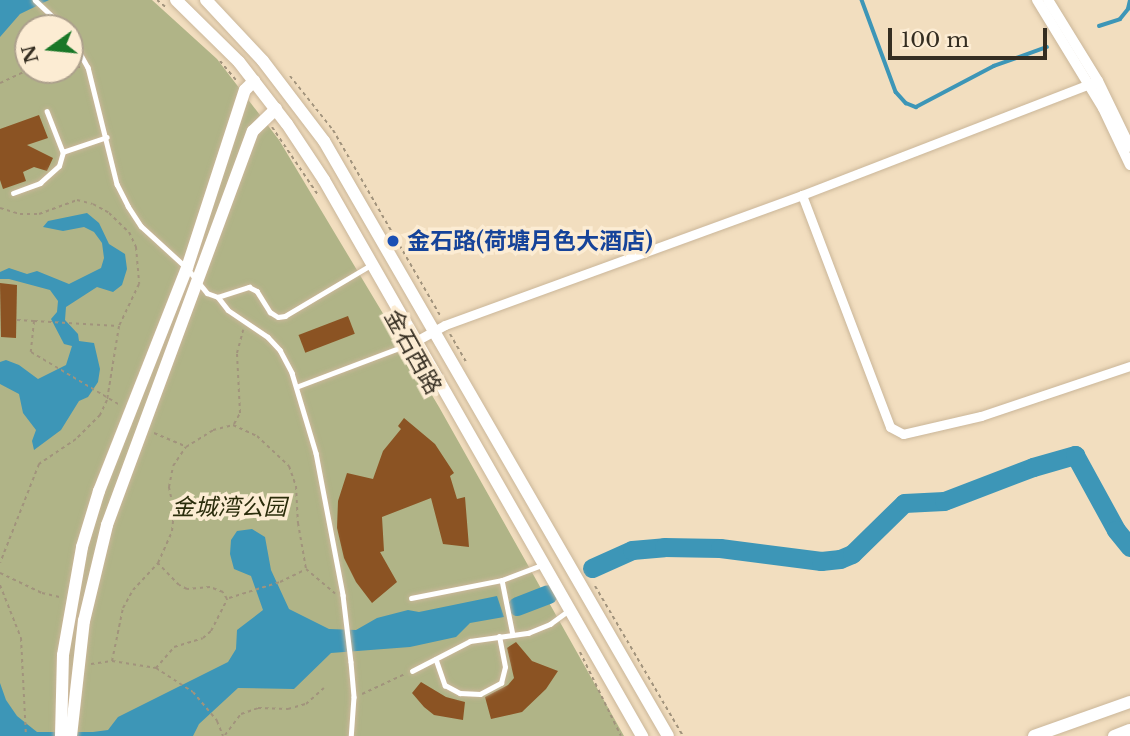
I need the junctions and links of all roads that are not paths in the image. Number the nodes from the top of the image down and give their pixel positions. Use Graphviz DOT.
graph roads {
  1 [pos="35,0"];
  2 [pos="176,0"];
  3 [pos="206,0"];
  4 [pos="1037,0"];
  5 [pos="1048,0"];
  6 [pos="50,14"];
  7 [pos="84,60"];
  8 [pos="1093,83"];
  9 [pos="250,86"];
  10 [pos="47,111"];
  11 [pos="270,113"];
  12 [pos="107,137"];
  13 [pos="1130,147"];
  14 [pos="62,152"];
  15 [pos="1130,165"];
  16 [pos="13,193"];
  17 [pos="802,195"];
  18 [pos="372,264"];
  19 [pos="187,268"];
  20 [pos="197,282"];
  21 [pos="218,297"];
  22 [pos="436,331"];
  23 [pos="416,341"];
  24 [pos="1130,366"];
  25 [pos="295,387"];
  26 [pos="543,565"];
  27 [pos="502,580"];
  28 [pos="411,598"];
  29 [pos="569,610"];
  30 [pos="513,635"];
  31 [pos="499,637"];
  32 [pos="436,659"];
  33 [pos="412,671"];
  34 [pos="1130,702"];
  35 [pos="1130,730"];
  36 [pos="65,731"];
  37 [pos="351,736"];
  38 [pos="642,736"];
  39 [pos="668,736"];
  40 [pos="1034,736"];
  41 [pos="1114,736"];
  1 -- 6 [label="lane"];
  2 -- 9 [label="main road, 金石西路"];
  3 -- 22 [label="main road, 金石西路"];
  4 -- 8 [label="street"];
  5 -- 8 [label="street"];
  7 -- 12 [label="lane"];
  8 -- 13 [label="street"];
  8 -- 15 [label="street"];
  8 -- 17 [label="street"];
  9 -- 11 [label="main road, 金石西路"];
  9 -- 19 [label="main road"];
  10 -- 14 [label="lane"];
  11 -- 18 [label="main road, 金石西路"];
  11 -- 20 [label="main road"];
  12 -- 14 [label="lane"];
  12 -- 19 [label="lane"];
  14 -- 16 [label="lane"];
  17 -- 22 [label="street"];
  17 -- 24 [label="street"];
  18 -- 21 [label="lane"];
  18 -- 23 [label="main road, 金石西路"];
  19 -- 20 [label="lane"];
  19 -- 36 [label="main road"];
  20 -- 21 [label="lane"];
  20 -- 36 [label="main road"];
  21 -- 25 [label="lane"];
  22 -- 23 [label="street"];
  22 -- 39 [label="main road, 金石西路"];
  23 -- 25 [label="lane"];
  23 -- 26 [label="main road, 金石西路"];
  25 -- 37 [label="lane"];
  26 -- 27 [label="lane"];
  26 -- 29 [label="main road, 金石西路"];
  27 -- 28 [label="lane"];
  27 -- 30 [label="lane"];
  29 -- 30 [label="lane"];
  29 -- 38 [label="main road, 金石西路"];
  30 -- 31 [label="lane"];
  31 -- 32 [label="lane"];
  31 -- 32 [label="lane"];
  32 -- 33 [label="lane"];
  34 -- 40 [label="main road"];
  35 -- 41 [label="main road"];
}
